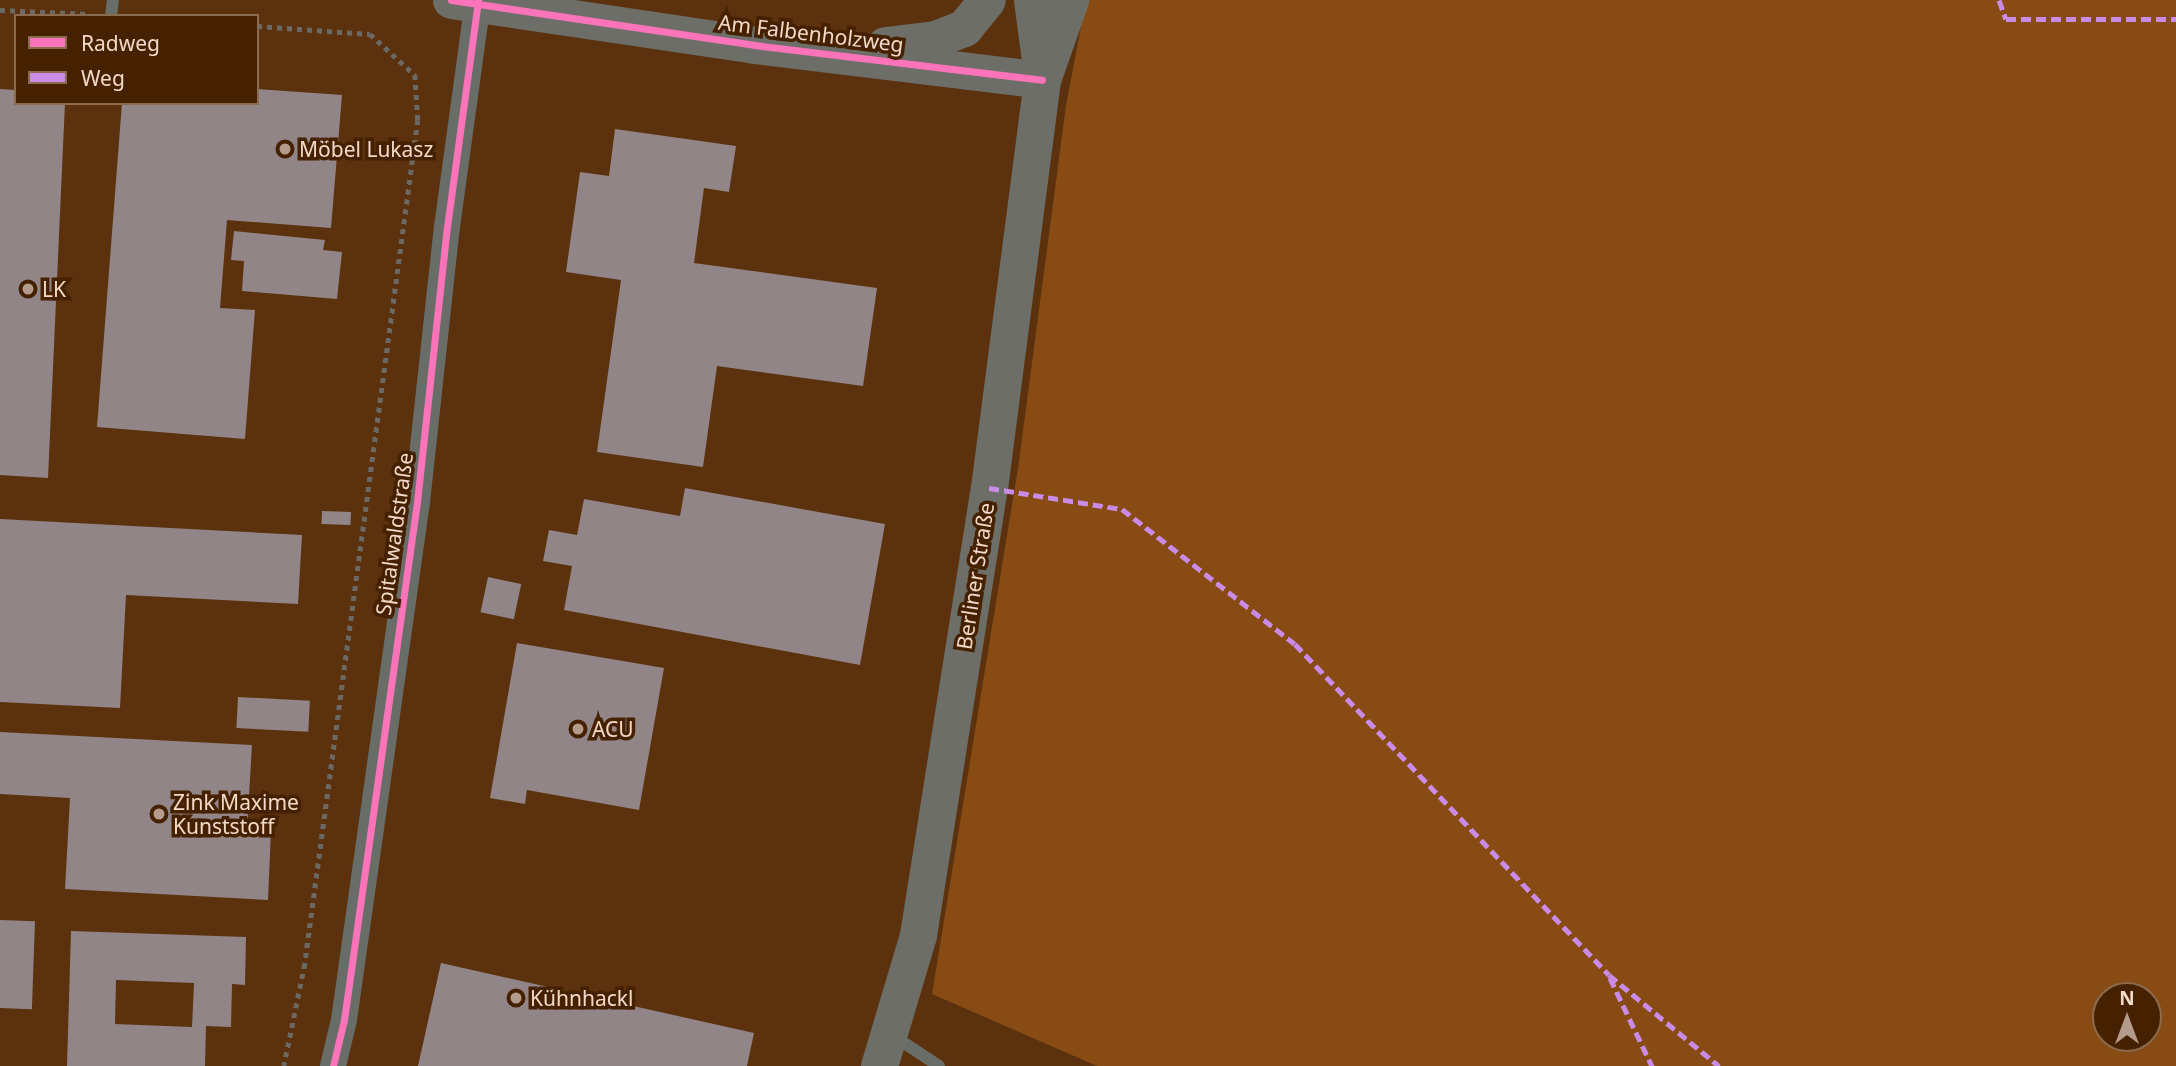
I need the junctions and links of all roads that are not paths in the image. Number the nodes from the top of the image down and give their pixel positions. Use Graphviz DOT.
graph roads {
  1 [pos="987,0"];
  2 [pos="1032,0"];
  3 [pos="1070,0"];
  4 [pos="469,1"];
  5 [pos="820,52"];
  6 [pos="1042,80"];
  7 [pos="884,1049"];
  8 [pos="333,1066"];
  9 [pos="939,1066"];
  1 -- 5 [label="main road"];
  2 -- 6 [label="main road, Berliner Straße"];
  3 -- 6 [label="main road, Berliner Straße"];
  4 -- 5 [label="main road, Am Falbenholzweg"];
  4 -- 8 [label="street, Spitalwaldstraße"];
  5 -- 6 [label="main road, Am Falbenholzweg"];
  6 -- 7 [label="main road, Berliner Straße"];
  7 -- 9 [label="lane"];
}
